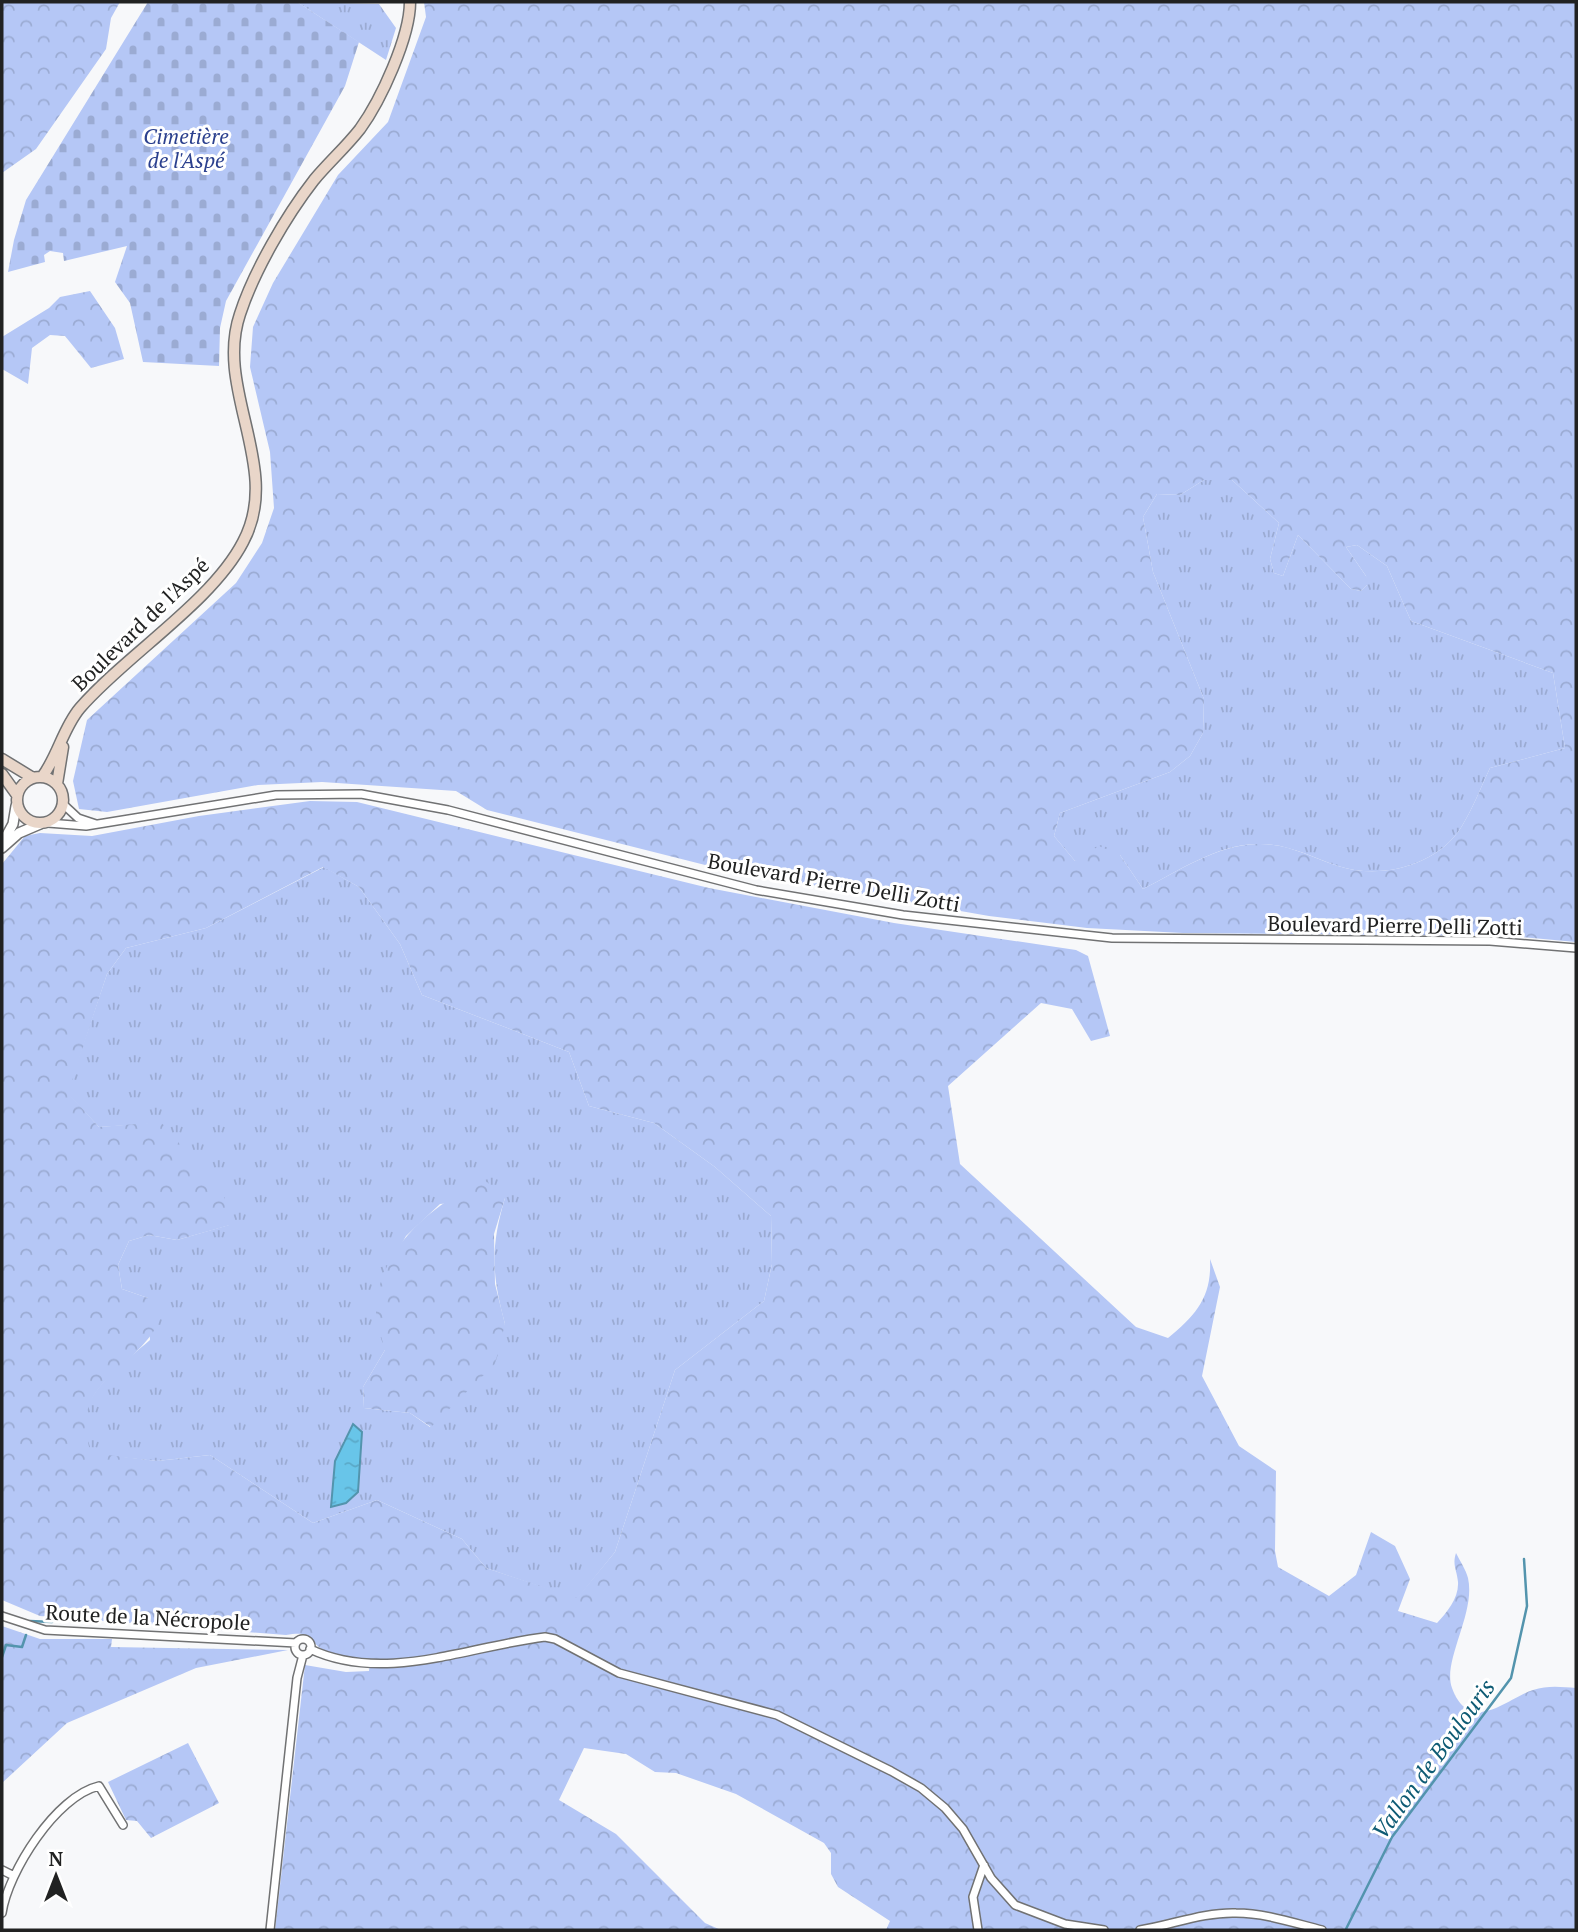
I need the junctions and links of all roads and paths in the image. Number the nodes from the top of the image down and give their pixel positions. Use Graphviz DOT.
graph roads {
  1 [pos="410,2"];
  2 [pos="63,739"];
  3 [pos="2,759"];
  4 [pos="2,774"];
  5 [pos="38,777"];
  6 [pos="57,784"];
  7 [pos="17,800"];
  8 [pos="63,804"];
  9 [pos="44,823"];
  10 [pos="97,824"];
  11 [pos="2,846"];
  12 [pos="1576,948"];
  13 [pos="2,1616"];
  14 [pos="296,1643"];
  15 [pos="310,1649"];
  16 [pos="303,1655"];
  17 [pos="123,1825"];
  18 [pos="984,1865"];
  19 [pos="2,1870"];
  20 [pos="14,1876"];
  21 [pos="2,1913"];
  22 [pos="270,1930"];
  23 [pos="978,1930"];
  24 [pos="1104,1930"];
  25 [pos="1140,1930"];
  26 [pos="1322,1930"];
  1 -- 2 [label="main road, Boulevard de l'Aspé"];
  2 -- 5 [label="main road, Boulevard de l'Aspé"];
  2 -- 6 [label="main road, Boulevard de l'Aspé"];
  3 -- 5 [label="main road"];
  4 -- 7 [label="main road"];
  5 -- 6 [label="main road"];
  5 -- 7 [label="main road"];
  6 -- 8 [label="main road"];
  7 -- 9 [label="main road"];
  7 -- 11 [label="street"];
  8 -- 9 [label="main road"];
  8 -- 10 [label="street"];
  9 -- 10 [label="street, Boulevard Pierre Delli Zotti"];
  9 -- 11 [label="street"];
  10 -- 12 [label="street, Boulevard Pierre Delli Zotti"];
  13 -- 14 [label="street, Route de la Nécropole"];
  14 -- 15 [label="street"];
  14 -- 16 [label="street"];
  15 -- 16 [label="street"];
  15 -- 18 [label="street"];
  16 -- 22 [label="street"];
  17 -- 20 [label="street"];
  18 -- 23 [label="street"];
  18 -- 24 [label="street"];
  19 -- 20 [label="street"];
  20 -- 21 [label="street"];
  25 -- 26 [label="street"];
}
